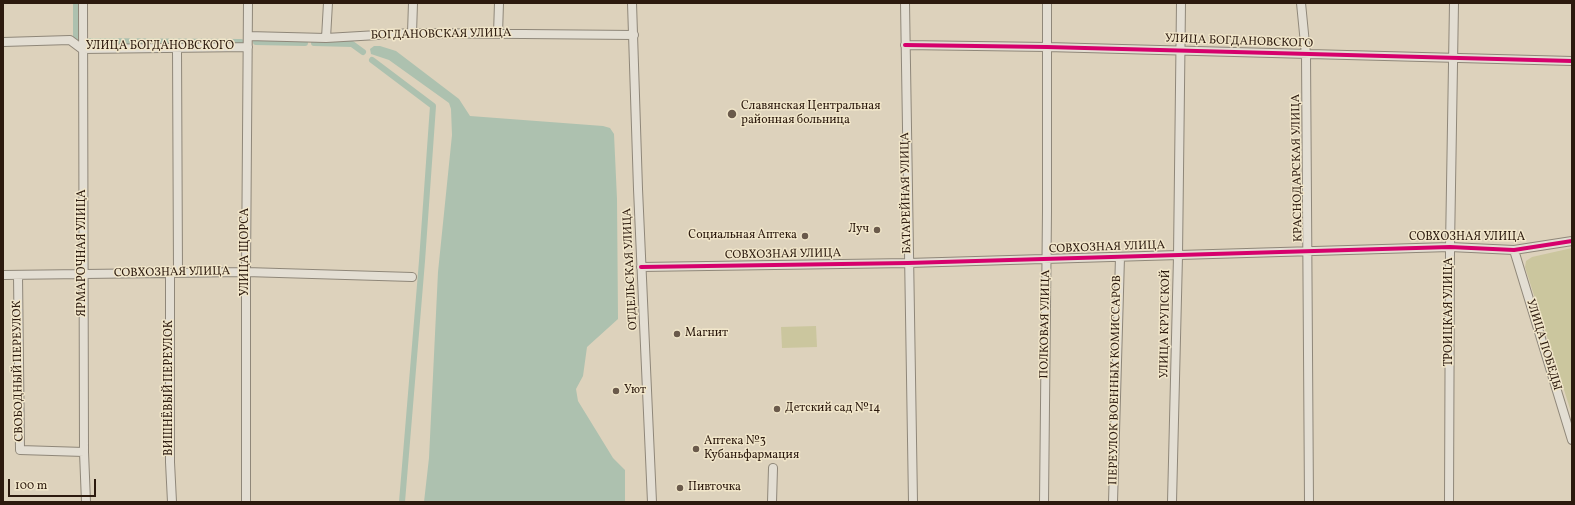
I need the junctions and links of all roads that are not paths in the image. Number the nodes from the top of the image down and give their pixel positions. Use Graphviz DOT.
graph roads {
  1 [pos="83,3"];
  2 [pos="248,3"];
  3 [pos="328,3"];
  4 [pos="413,3"];
  5 [pos="499,3"];
  6 [pos="632,3"];
  7 [pos="905,3"];
  8 [pos="1047,3"];
  9 [pos="1181,3"];
  10 [pos="1301,3"];
  11 [pos="1454,3"];
  12 [pos="412,33"];
  13 [pos="498,34"];
  14 [pos="634,35"];
  15 [pos="248,36"];
  16 [pos="326,38"];
  17 [pos="3,42"];
  18 [pos="905,46"];
  19 [pos="248,47"];
  20 [pos="1047,47"];
  21 [pos="177,48"];
  22 [pos="82,49"];
  23 [pos="1180,51"];
  24 [pos="1306,54"];
  25 [pos="1453,58"];
  26 [pos="1572,61"];
  27 [pos="1572,241"];
  28 [pos="1450,247"];
  29 [pos="1514,250"];
  30 [pos="1308,251"];
  31 [pos="1178,256"];
  32 [pos="1120,257"];
  33 [pos="1046,260"];
  34 [pos="908,263"];
  35 [pos="641,267"];
  36 [pos="246,272"];
  37 [pos="84,273"];
  38 [pos="174,273"];
  39 [pos="3,275"];
  40 [pos="18,275"];
  41 [pos="412,277"];
  42 [pos="1572,440"];
  43 [pos="84,452"];
  44 [pos="773,468"];
  45 [pos="86,502"];
  46 [pos="172,502"];
  47 [pos="246,502"];
  48 [pos="652,502"];
  49 [pos="772,502"];
  50 [pos="913,502"];
  51 [pos="1044,502"];
  52 [pos="1113,502"];
  53 [pos="1172,502"];
  54 [pos="1309,502"];
  55 [pos="1449,502"];
  1 -- 22 [label="street, ЯРМАРОЧНАЯ УЛИЦА"];
  2 -- 15 [label="street, УЛИЦА ЩОРСА"];
  3 -- 16 [label="street"];
  4 -- 12 [label="street"];
  5 -- 13 [label="street"];
  6 -- 14 [label="street, ОТДЕЛЬСКАЯ УЛИЦА"];
  7 -- 18 [label="street, БАТАРЕЙНАЯ УЛИЦА"];
  8 -- 20 [label="street, ПОЛКОВАЯ УЛИЦА"];
  9 -- 23 [label="street, УЛИЦА КРУПСКОЙ"];
  10 -- 24 [label="street, КРАСНОДАРСКАЯ УЛИЦА"];
  11 -- 25 [label="street, ТРОИЦКАЯ УЛИЦА"];
  12 -- 13 [label="street, БОГДАНОВСКАЯ УЛИЦА"];
  12 -- 16 [label="street, БОГДАНОВСКАЯ УЛИЦА"];
  13 -- 14 [label="street, БОГДАНОВСКАЯ УЛИЦА"];
  14 -- 35 [label="street, ОТДЕЛЬСКАЯ УЛИЦА"];
  15 -- 16 [label="street, БОГДАНОВСКАЯ УЛИЦА"];
  15 -- 19 [label="street, УЛИЦА ЩОРСА"];
  17 -- 22 [label="street, УЛИЦА БОГДАНОВСКОГО"];
  18 -- 20 [label="street, УЛИЦА БОГДАНОВСКОГО"];
  18 -- 34 [label="street, БАТАРЕЙНАЯ УЛИЦА"];
  19 -- 21 [label="street, УЛИЦА БОГДАНОВСКОГО"];
  19 -- 36 [label="street, УЛИЦА ЩОРСА"];
  20 -- 23 [label="street, УЛИЦА БОГДАНОВСКОГО"];
  20 -- 33 [label="street, ПОЛКОВАЯ УЛИЦА"];
  21 -- 22 [label="street, УЛИЦА БОГДАНОВСКОГО"];
  21 -- 38 [label="street, ВИШНЁВЫЙ ПЕРЕУЛОК"];
  22 -- 37 [label="street, ЯРМАРОЧНАЯ УЛИЦА"];
  23 -- 24 [label="street, УЛИЦА БОГДАНОВСКОГО"];
  23 -- 31 [label="street, УЛИЦА КРУПСКОЙ"];
  24 -- 25 [label="street, УЛИЦА БОГДАНОВСКОГО"];
  24 -- 30 [label="street, КРАСНОДАРСКАЯ УЛИЦА"];
  25 -- 26 [label="street, УЛИЦА БОГДАНОВСКОГО"];
  25 -- 28 [label="street, ТРОИЦКАЯ УЛИЦА"];
  27 -- 29 [label="street, СОВХОЗНАЯ УЛИЦА"];
  28 -- 29 [label="street, СОВХОЗНАЯ УЛИЦА"];
  28 -- 30 [label="street, СОВХОЗНАЯ УЛИЦА"];
  28 -- 55 [label="street, ТРОИЦКАЯ УЛИЦА"];
  29 -- 42 [label="street, УЛИЦА ПОБЕДЫ"];
  30 -- 31 [label="street, СОВХОЗНАЯ УЛИЦА"];
  30 -- 54 [label="street, КРАСНОДАРСКАЯ УЛИЦА"];
  31 -- 32 [label="street, СОВХОЗНАЯ УЛИЦА"];
  31 -- 53 [label="street, УЛИЦА КРУПСКОЙ"];
  32 -- 33 [label="street, СОВХОЗНАЯ УЛИЦА"];
  32 -- 52 [label="street, ПЕРЕУЛОК ВОЕННЫХ КОМИССАРОВ"];
  33 -- 34 [label="street, СОВХОЗНАЯ УЛИЦА"];
  33 -- 51 [label="street, ПОЛКОВАЯ УЛИЦА"];
  34 -- 35 [label="street, СОВХОЗНАЯ УЛИЦА"];
  34 -- 50 [label="street, БАТАРЕЙНАЯ УЛИЦА"];
  35 -- 48 [label="street, ОТДЕЛЬСКАЯ УЛИЦА"];
  36 -- 38 [label="street, СОВХОЗНАЯ УЛИЦА"];
  36 -- 41 [label="street, СОВХОЗНАЯ УЛИЦА"];
  36 -- 47 [label="street, УЛИЦА ЩОРСА"];
  37 -- 38 [label="street, СОВХОЗНАЯ УЛИЦА"];
  37 -- 40 [label="street, СОВХОЗНАЯ УЛИЦА"];
  37 -- 43 [label="street, ЯРМАРОЧНАЯ УЛИЦА"];
  38 -- 46 [label="street, ВИШНЁВЫЙ ПЕРЕУЛОК"];
  39 -- 40 [label="street, СОВХОЗНАЯ УЛИЦА"];
  40 -- 43 [label="street, СВОБОДНЫЙ ПЕРЕУЛОК"];
  43 -- 45 [label="street, ЯРМАРОЧНАЯ УЛИЦА"];
  44 -- 49 [label="street"];
}
